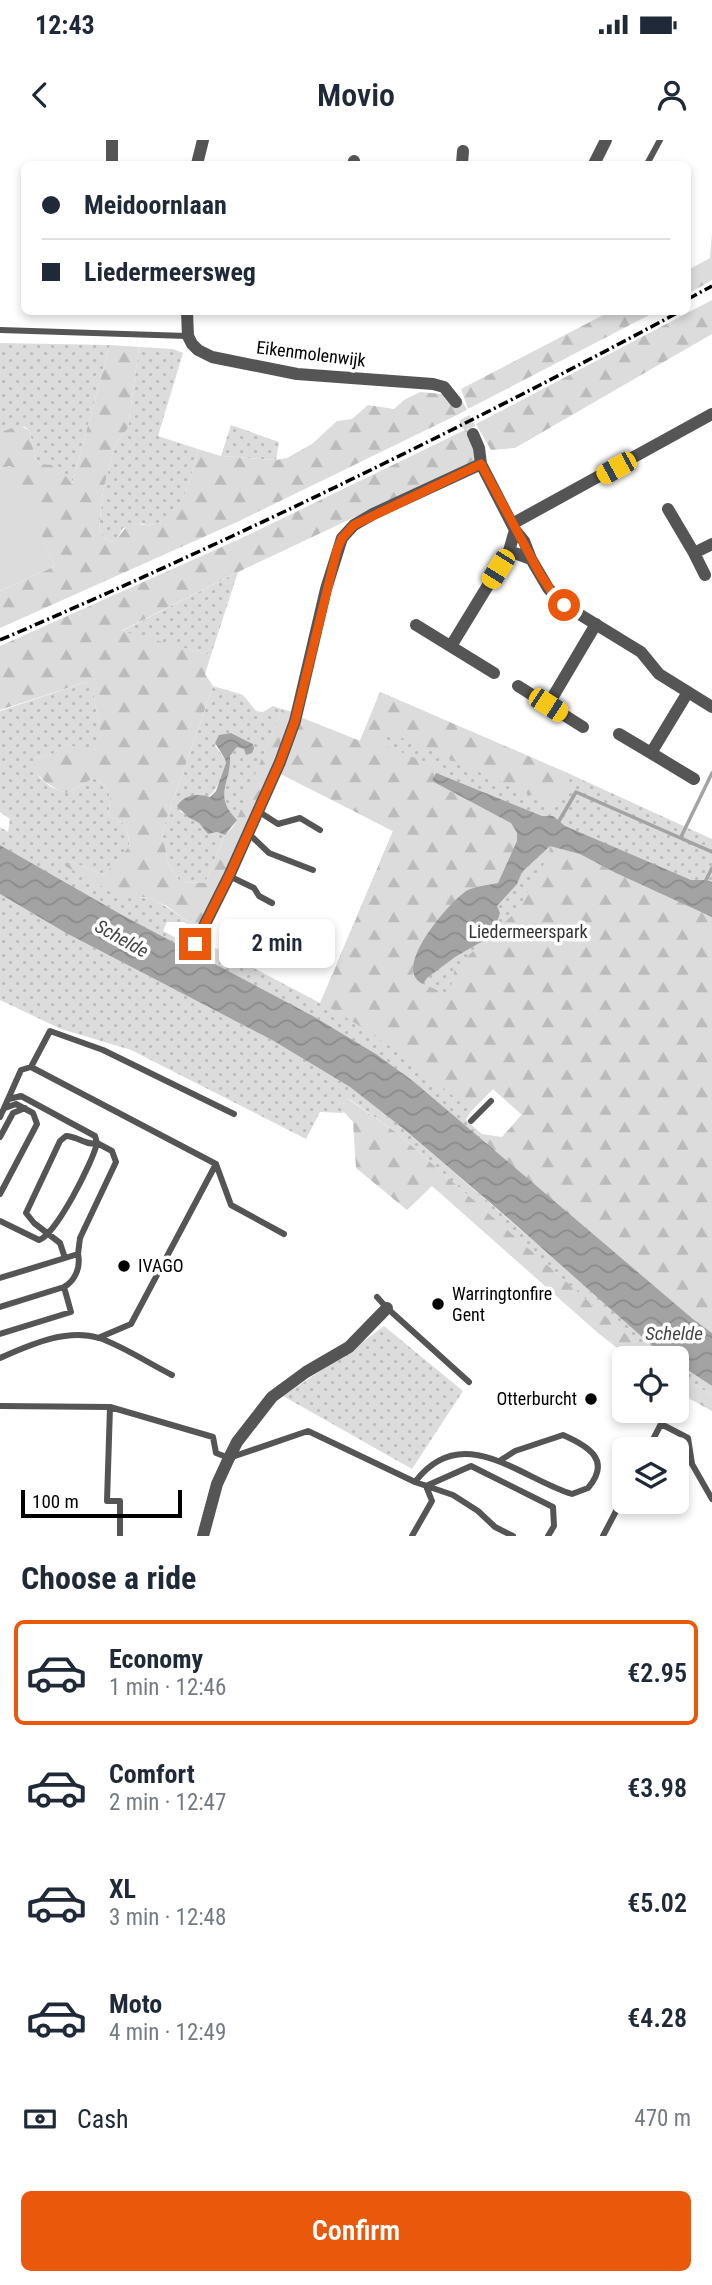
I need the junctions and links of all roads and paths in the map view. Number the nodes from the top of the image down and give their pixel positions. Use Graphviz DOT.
graph roads {
  1 [pos="113,140"];
  2 [pos="203,140"];
  3 [pos="606,140"];
  4 [pos="660,140"];
  5 [pos="112,161"];
  6 [pos="198,161"];
  7 [pos="596,161"];
  8 [pos="649,161"];
  9 [pos="187,315"];
  10 [pos="0,330"];
  11 [pos="188,336"];
  12 [pos="456,402"];
  13 [pos="712,414"];
  14 [pos="472,434"];
  15 [pos="481,464"];
  16 [pos="668,509"];
  17 [pos="514,527"];
  18 [pos="712,544"];
  19 [pos="509,551"];
  20 [pos="694,553"];
  21 [pos="531,559"];
  22 [pos="705,575"];
  23 [pos="596,624"];
  24 [pos="416,625"];
  25 [pos="451,646"];
  26 [pos="494,673"];
  27 [pos="518,686"];
  28 [pos="688,692"];
  29 [pos="548,705"];
  30 [pos="712,707"];
  31 [pos="583,727"];
  32 [pos="619,734"];
  33 [pos="652,753"];
  34 [pos="694,779"];
  35 [pos="258,811"];
  36 [pos="320,830"];
  37 [pos="248,833"];
  38 [pos="313,870"];
  39 [pos="229,876"];
  40 [pos="272,903"];
  41 [pos="195,944"];
  42 [pos="31,1067"];
  43 [pos="9,1099"];
  44 [pos="491,1101"];
  45 [pos="5,1108"];
  46 [pos="25,1108"];
  47 [pos="234,1114"];
  48 [pos="0,1117"];
  49 [pos="471,1121"];
  50 [pos="0,1137"];
  51 [pos="97,1143"];
  52 [pos="216,1164"];
  53 [pos="0,1194"];
  54 [pos="0,1221"];
  55 [pos="50,1234"];
  56 [pos="284,1234"];
  57 [pos="78,1254"];
  58 [pos="64,1255"];
  59 [pos="0,1278"];
  60 [pos="64,1287"];
  61 [pos="377,1297"];
  62 [pos="0,1307"];
  63 [pos="387,1308"];
  64 [pos="0,1334"];
  65 [pos="98,1338"];
  66 [pos="0,1358"];
  67 [pos="172,1375"];
  68 [pos="469,1382"];
  69 [pos="0,1406"];
  70 [pos="110,1407"];
  71 [pos="654,1437"];
  72 [pos="686,1437"];
  73 [pos="689,1444"];
  74 [pos="229,1458"];
  75 [pos="501,1460"];
  76 [pos="415,1482"];
  77 [pos="426,1486"];
  78 [pos="712,1499"];
  79 [pos="615,1514"];
  80 [pos="120,1536"];
  81 [pos="203,1536"];
  82 [pos="412,1536"];
  83 [pos="513,1536"];
  84 [pos="548,1536"];
  85 [pos="603,1536"];
  1 -- 5 [label="street"];
  2 -- 6 [label="street"];
  3 -- 7 [label="street"];
  4 -- 8 [label="lane"];
  9 -- 11 [label="street"];
  10 -- 11 [label="lane"];
  11 -- 12 [label="street, Eikenmolenwijk"];
  13 -- 17 [label="street"];
  14 -- 15 [label="street"];
  15 -- 17 [label="street"];
  15 -- 35 [label="street"];
  16 -- 20 [label="street"];
  17 -- 19 [label="street"];
  17 -- 21 [label="street"];
  18 -- 20 [label="street"];
  19 -- 21 [label="street"];
  19 -- 25 [label="street"];
  20 -- 22 [label="street"];
  21 -- 23 [label="street"];
  23 -- 28 [label="street"];
  23 -- 29 [label="street"];
  24 -- 25 [label="street"];
  25 -- 26 [label="street"];
  27 -- 29 [label="street"];
  28 -- 30 [label="street"];
  28 -- 33 [label="street"];
  29 -- 31 [label="street"];
  32 -- 33 [label="street"];
  33 -- 34 [label="street"];
  35 -- 36 [label="lane"];
  35 -- 37 [label="street"];
  37 -- 38 [label="lane"];
  37 -- 39 [label="street"];
  39 -- 40 [label="lane"];
  39 -- 41 [label="street"];
  42 -- 43 [label="lane"];
  42 -- 47 [label="lane"];
  42 -- 52 [label="lane"];
  43 -- 45 [label="lane"];
  43 -- 51 [label="lane"];
  44 -- 49 [label="lane"];
  45 -- 46 [label="lane"];
  45 -- 48 [label="lane"];
  46 -- 50 [label="lane"];
  46 -- 53 [label="lane"];
  51 -- 55 [label="lane"];
  51 -- 55 [label="lane"];
  51 -- 57 [label="lane"];
  52 -- 56 [label="lane"];
  52 -- 65 [label="lane"];
  54 -- 55 [label="lane"];
  55 -- 58 [label="lane"];
  57 -- 58 [label="lane"];
  57 -- 60 [label="lane"];
  58 -- 59 [label="lane"];
  60 -- 62 [label="lane"];
  60 -- 64 [label="lane"];
  61 -- 63 [label="lane"];
  63 -- 68 [label="lane"];
  63 -- 74 [label="street"];
  65 -- 66 [label="lane"];
  65 -- 67 [label="lane"];
  69 -- 70 [label="lane"];
  70 -- 74 [label="lane"];
  70 -- 80 [label="lane"];
  71 -- 72 [label="lane"];
  73 -- 78 [label="lane"];
  74 -- 76 [label="lane"];
  74 -- 81 [label="street"];
  75 -- 75 [label="lane"];
  75 -- 76 [label="lane"];
  76 -- 77 [label="lane"];
  77 -- 82 [label="lane"];
  77 -- 83 [label="lane"];
  77 -- 84 [label="lane"];
  79 -- 85 [label="lane"];
}
